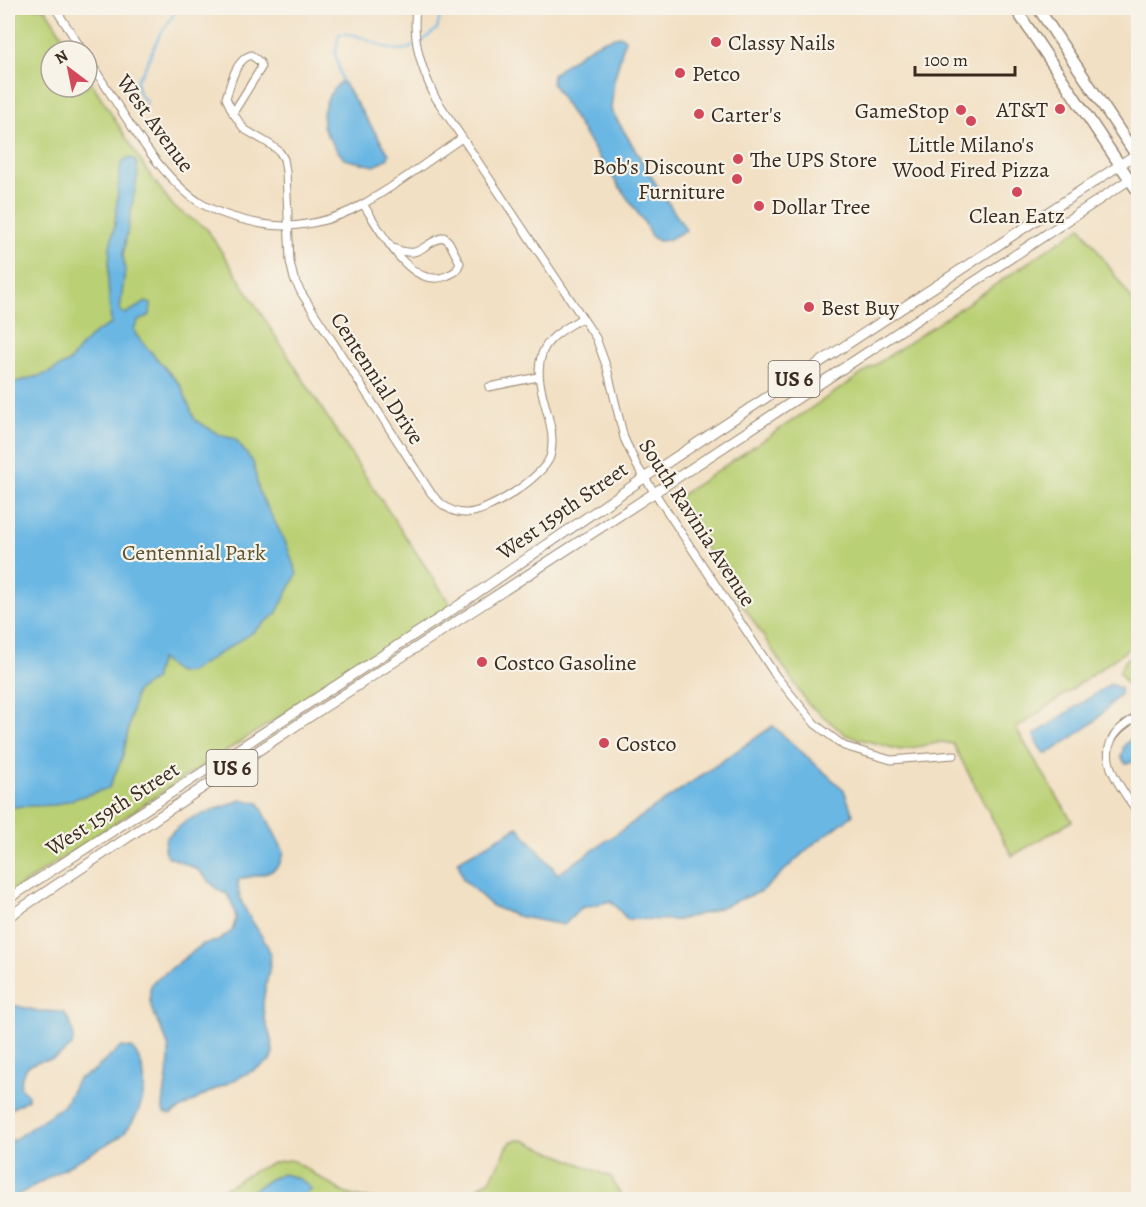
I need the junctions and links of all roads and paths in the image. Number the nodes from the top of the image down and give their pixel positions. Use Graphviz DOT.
graph roads {
  1 [pos="55,8"];
  2 [pos="416,8"];
  3 [pos="1016,8"];
  4 [pos="1038,8"];
  5 [pos="75,39"];
  6 [pos="99,75"];
  7 [pos="233,113"];
  8 [pos="462,138"];
  9 [pos="1138,155"];
  10 [pos="1120,165"];
  11 [pos="1134,177"];
  12 [pos="1138,192"];
  13 [pos="363,204"];
  14 [pos="288,226"];
  15 [pos="393,248"];
  16 [pos="582,318"];
  17 [pos="538,377"];
  18 [pos="489,387"];
  19 [pos="644,478"];
  20 [pos="654,494"];
  21 [pos="1138,716"];
  22 [pos="954,754"];
  23 [pos="1138,813"];
  24 [pos="25,887"];
  25 [pos="8,899"];
  26 [pos="32,900"];
  27 [pos="8,916"];
  1 -- 5 [label="street"];
  2 -- 8 [label="street, South Ravinia Avenue"];
  3 -- 10 [label="highway"];
  4 -- 9 [label="highway"];
  6 -- 14 [label="street, West Avenue"];
  7 -- 7 [label="street"];
  7 -- 14 [label="street, Centennial Drive"];
  8 -- 13 [label="street, West Avenue"];
  8 -- 16 [label="street, South Ravinia Avenue"];
  9 -- 10 [label="main road, West 159th Street / US 6"];
  10 -- 11 [label="highway"];
  10 -- 19 [label="main road, West 159th Street / US 6"];
  11 -- 12 [label="highway"];
  11 -- 20 [label="main road, West 159th Street / US 6"];
  13 -- 14 [label="street, West Avenue"];
  13 -- 15 [label="street"];
  14 -- 17 [label="street, Centennial Drive"];
  15 -- 15 [label="street"];
  16 -- 17 [label="street"];
  16 -- 19 [label="street, South Ravinia Avenue"];
  17 -- 18 [label="street"];
  19 -- 20 [label="street, South Ravinia Avenue"];
  19 -- 24 [label="main road, West 159th Street / US 6"];
  20 -- 22 [label="street, South Ravinia Avenue"];
  20 -- 26 [label="main road, West 159th Street / US 6"];
  21 -- 23 [label="street"];
  24 -- 25 [label="main road, West 159th Street / US 6"];
  24 -- 26 [label="main road"];
  26 -- 27 [label="main road, West 159th Street / US 6"];
}
